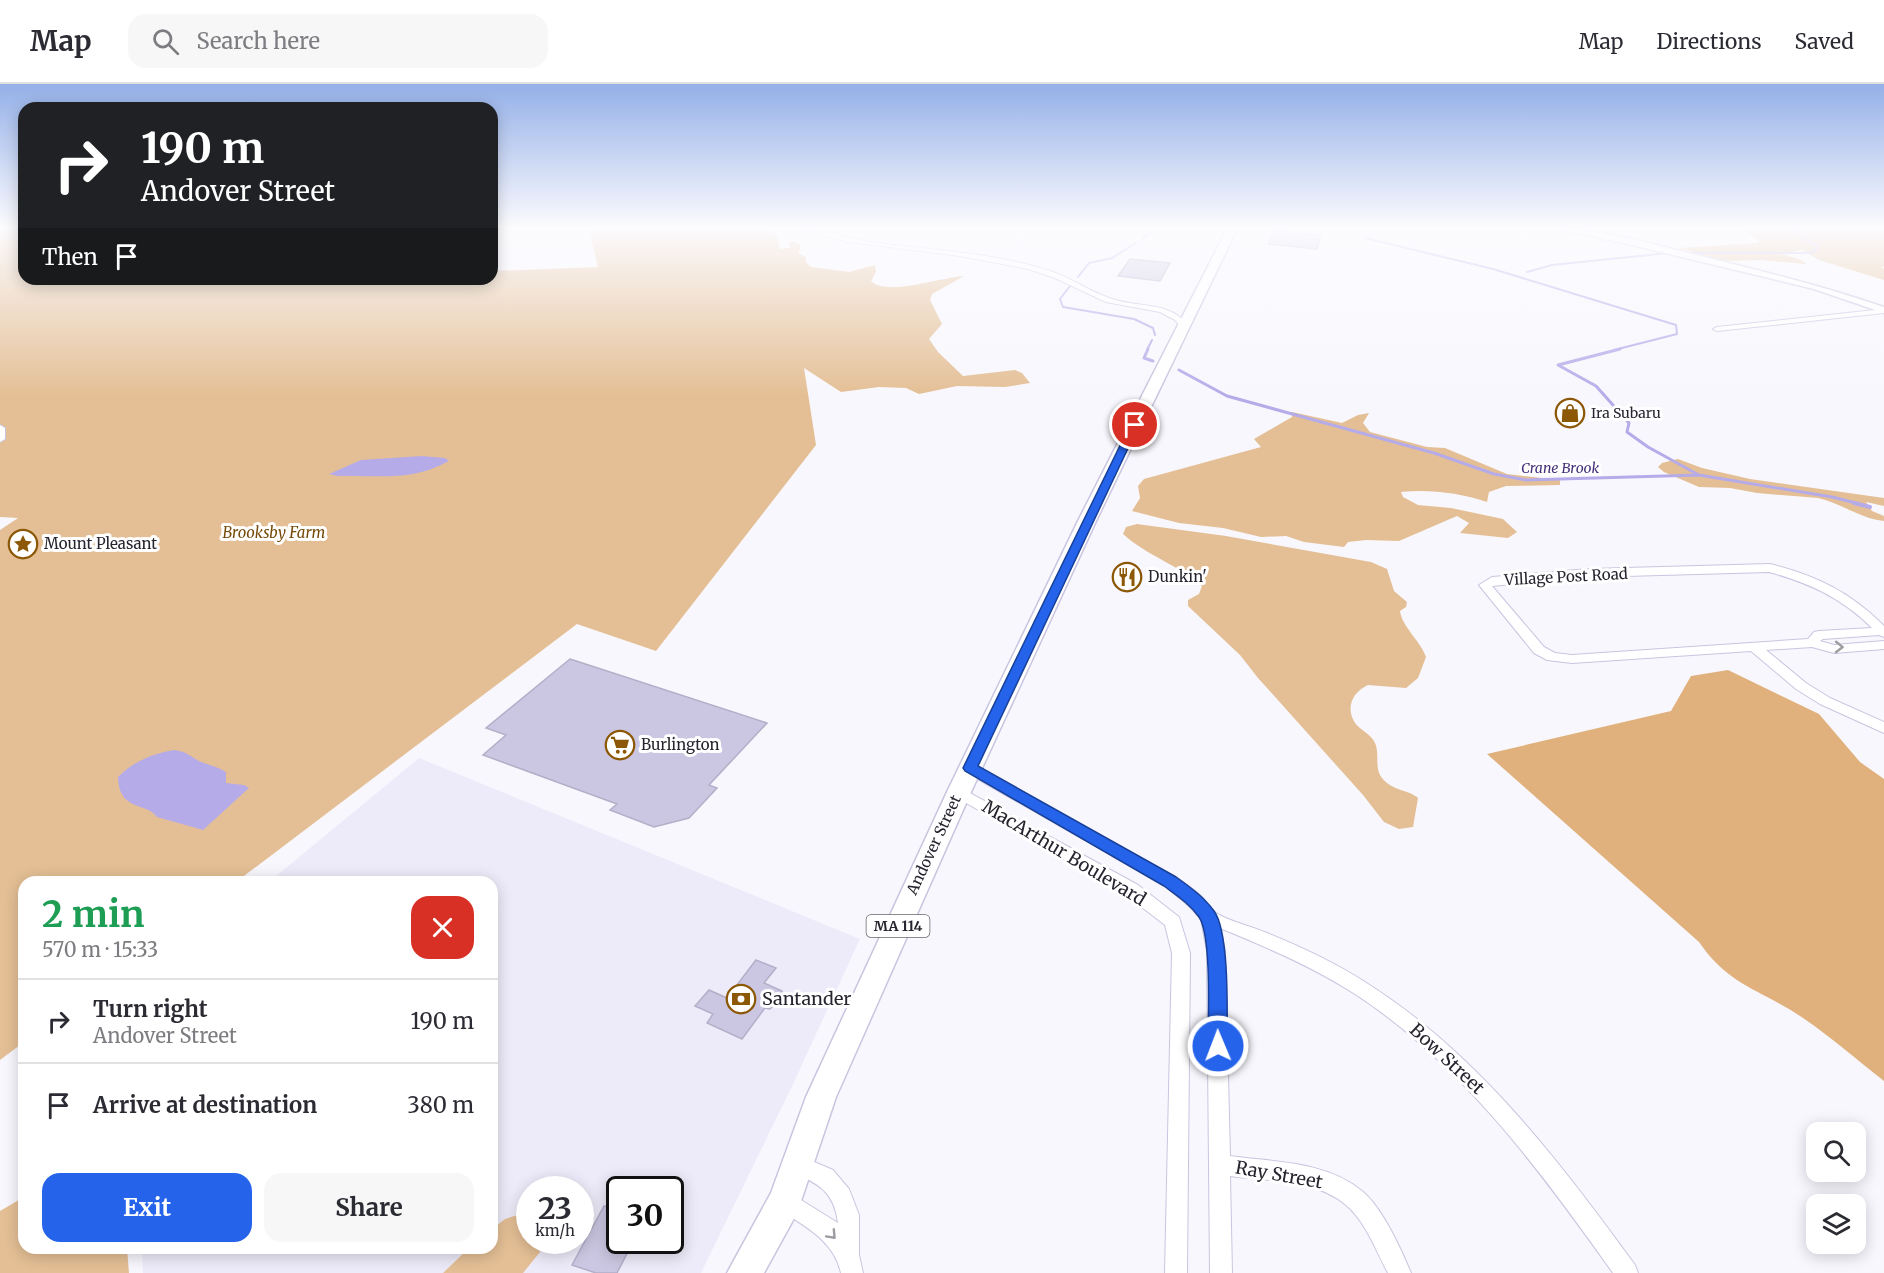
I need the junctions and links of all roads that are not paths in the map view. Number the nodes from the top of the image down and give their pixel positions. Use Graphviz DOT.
graph roads {
  1 [pos="1075,284"];
  2 [pos="1087,284"];
  3 [pos="1204,284"];
  4 [pos="1808,284"];
  5 [pos="1884,310"];
  6 [pos="1191,311"];
  7 [pos="1184,325"];
  8 [pos="1717,329"];
  9 [pos="0,428"];
  10 [pos="0,439"];
  11 [pos="1883,632"];
  12 [pos="1812,643"];
  13 [pos="1884,645"];
  14 [pos="1754,647"];
  15 [pos="1884,728"];
  16 [pos="970,768"];
  17 [pos="959,792"];
  18 [pos="1209,916"];
  19 [pos="798,1165"];
  20 [pos="1220,1165"];
  21 [pos="785,1201"];
  22 [pos="850,1264"];
  23 [pos="745,1273"];
  24 [pos="1176,1273"];
  25 [pos="1221,1273"];
  26 [pos="1400,1273"];
  27 [pos="1627,1273"];
  1 -- 7 [label="street"];
  2 -- 6 [label="street"];
  3 -- 6 [label="highway, Andover Street / MA 114"];
  4 -- 5 [label="main road"];
  5 -- 8 [label="street"];
  6 -- 7 [label="highway, Andover Street / MA 114"];
  7 -- 16 [label="highway, Andover Street / MA 114"];
  9 -- 10 [label="street"];
  11 -- 12 [label="street, Village Post Road"];
  11 -- 14 [label="street, Village Post Road"];
  12 -- 13 [label="street, Village Post Road, one-way"];
  12 -- 14 [label="street, Village Post Road"];
  14 -- 15 [label="street"];
  16 -- 17 [label="highway, Andover Street / MA 114"];
  16 -- 18 [label="street, MacArthur Boulevard"];
  17 -- 19 [label="highway, Andover Street / MA 114"];
  17 -- 24 [label="street, MacArthur Boulevard"];
  18 -- 20 [label="street"];
  18 -- 27 [label="street, Bow Street"];
  19 -- 21 [label="highway, Andover Street / MA 114"];
  19 -- 22 [label="street"];
  20 -- 25 [label="street"];
  20 -- 26 [label="street, Ray Street"];
  21 -- 22 [label="street, one-way"];
  21 -- 23 [label="highway, Andover Street / MA 114"];
}
